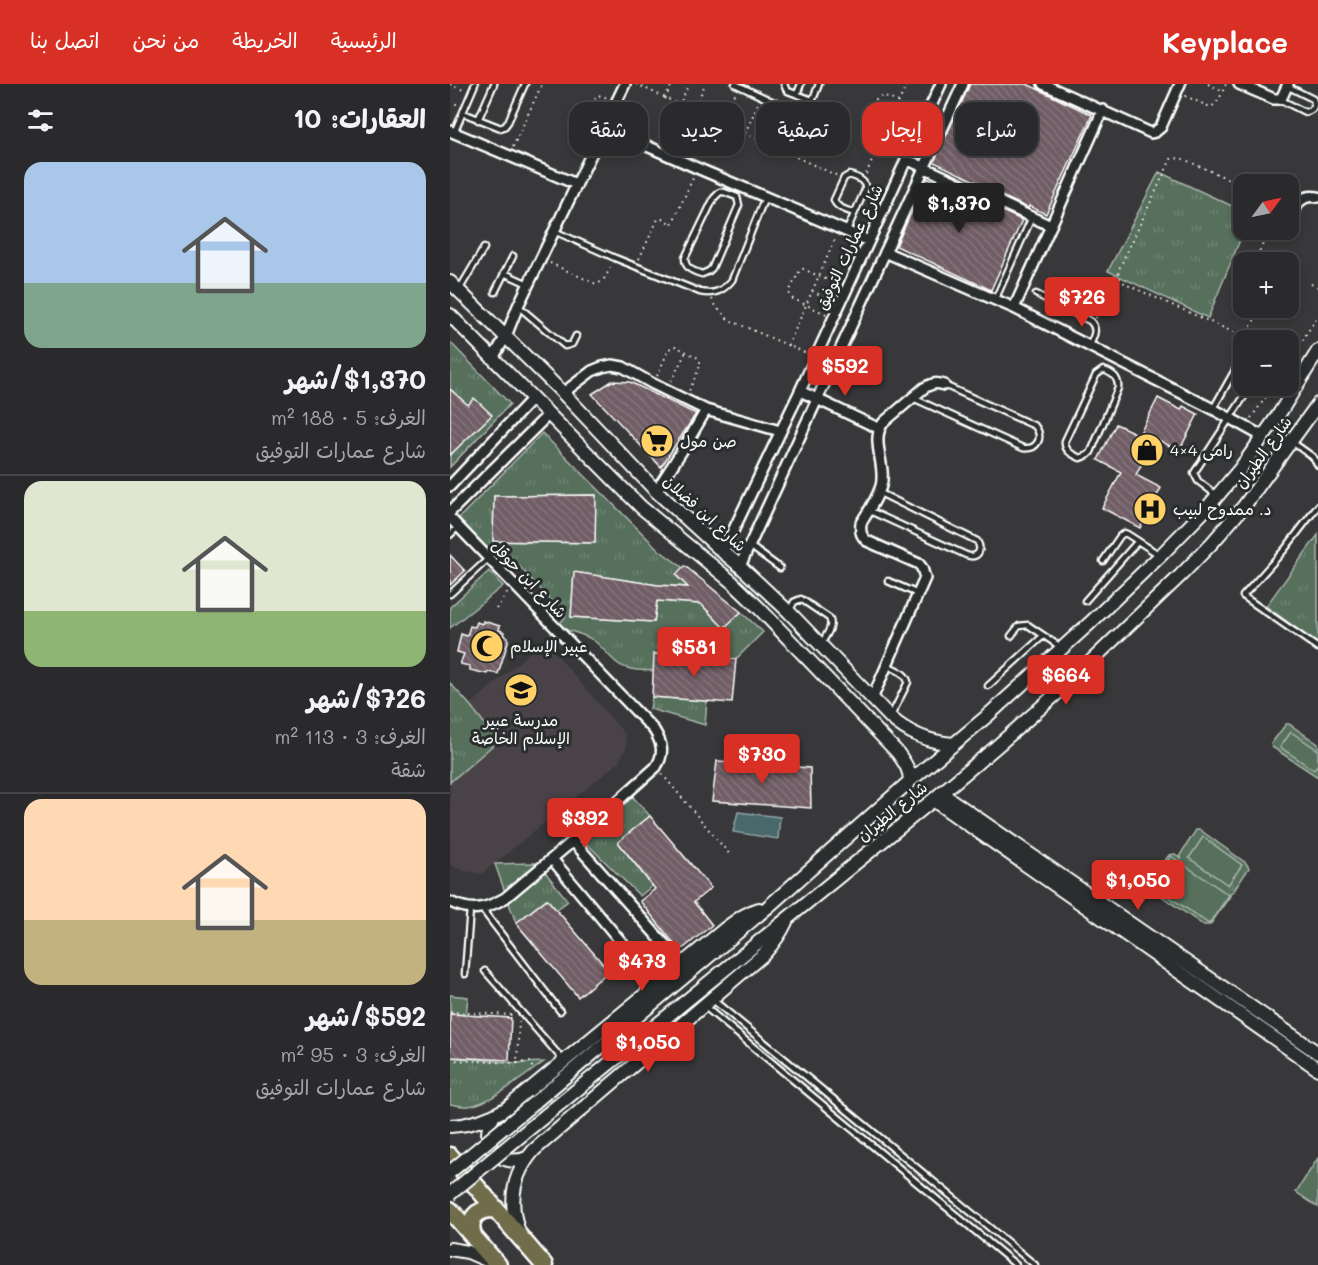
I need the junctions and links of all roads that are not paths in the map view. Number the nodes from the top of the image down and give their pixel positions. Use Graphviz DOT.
graph roads {
  1 [pos="475,84"];
  2 [pos="494,84"];
  3 [pos="525,84"];
  4 [pos="624,84"];
  5 [pos="784,84"];
  6 [pos="801,84"];
  7 [pos="819,84"];
  8 [pos="940,84"];
  9 [pos="963,84"];
  10 [pos="1043,84"];
  11 [pos="1239,84"];
  12 [pos="1287,85"];
  13 [pos="741,86"];
  14 [pos="1178,88"];
  15 [pos="797,94"];
  16 [pos="1279,99"];
  17 [pos="812,100"];
  18 [pos="616,102"];
  19 [pos="1103,110"];
  20 [pos="463,113"];
  21 [pos="478,120"];
  22 [pos="452,132"];
  23 [pos="648,148"];
  24 [pos="589,156"];
  25 [pos="906,159"];
  26 [pos="924,168"];
  27 [pos="576,184"];
  28 [pos="735,184"];
  29 [pos="730,194"];
  30 [pos="765,197"];
  31 [pos="1318,197"];
  32 [pos="1299,201"];
  33 [pos="854,213"];
  34 [pos="1032,218"];
  35 [pos="1051,226"];
  36 [pos="842,230"];
  37 [pos="554,231"];
  38 [pos="869,241"];
  39 [pos="484,248"];
  40 [pos="885,252"];
  41 [pos="513,256"];
  42 [pos="504,273"];
  43 [pos="528,284"];
  44 [pos="454,286"];
  45 [pos="495,292"];
  46 [pos="1036,294"];
  47 [pos="995,300"];
  48 [pos="518,306"];
  49 [pos="1014,308"];
  50 [pos="450,315"];
  51 [pos="506,336"];
  52 [pos="576,336"];
  53 [pos="1089,347"];
  54 [pos="1318,351"];
  55 [pos="1109,357"];
  56 [pos="493,358"];
  57 [pos="1103,370"];
  58 [pos="1233,374"];
  59 [pos="1299,375"];
  60 [pos="1302,377"];
  61 [pos="944,385"];
  62 [pos="800,391"];
  63 [pos="563,393"];
  64 [pos="1244,396"];
  65 [pos="533,398"];
  66 [pos="913,398"];
  67 [pos="817,400"];
  68 [pos="1318,404"];
  69 [pos="1213,409"];
  70 [pos="706,410"];
  71 [pos="549,414"];
  72 [pos="1230,418"];
  73 [pos="879,428"];
  74 [pos="780,431"];
  75 [pos="1262,436"];
  76 [pos="1292,442"];
  77 [pos="1316,458"];
  78 [pos="1318,465"];
  79 [pos="450,486"];
  80 [pos="656,491"];
  81 [pos="878,492"];
  82 [pos="1217,496"];
  83 [pos="1318,506"];
  84 [pos="868,510"];
  85 [pos="450,512"];
  86 [pos="450,518"];
  87 [pos="458,527"];
  88 [pos="450,535"];
  89 [pos="1138,541"];
  90 [pos="750,546"];
  91 [pos="723,552"];
  92 [pos="1161,555"];
  93 [pos="488,559"];
  94 [pos="1103,561"];
  95 [pos="740,566"];
  96 [pos="780,568"];
  97 [pos="888,581"];
  98 [pos="450,594"];
  99 [pos="918,594"];
  100 [pos="1085,601"];
  101 [pos="789,612"];
  102 [pos="1011,636"];
  103 [pos="1043,636"];
  104 [pos="821,646"];
  105 [pos="1062,648"];
  106 [pos="1318,648"];
  107 [pos="887,665"];
  108 [pos="988,686"];
  109 [pos="872,699"];
  110 [pos="891,718"];
  111 [pos="909,732"];
  112 [pos="953,744"];
  113 [pos="905,748"];
  114 [pos="910,781"];
  115 [pos="937,797"];
  116 [pos="573,841"];
  117 [pos="552,860"];
  118 [pos="450,902"];
  119 [pos="769,906"];
  120 [pos="470,909"];
  121 [pos="482,909"];
  122 [pos="788,918"];
  123 [pos="682,964"];
  124 [pos="485,971"];
  125 [pos="465,974"];
  126 [pos="1198,978"];
  127 [pos="657,985"];
  128 [pos="707,1002"];
  129 [pos="560,1011"];
  130 [pos="1318,1053"];
  131 [pos="564,1061"];
  132 [pos="1318,1069"];
  133 [pos="835,1101"];
  134 [pos="828,1109"];
  135 [pos="493,1117"];
  136 [pos="450,1126"];
  137 [pos="450,1156"];
  138 [pos="527,1158"];
  139 [pos="450,1172"];
  140 [pos="450,1194"];
  141 [pos="496,1209"];
  142 [pos="450,1210"];
  143 [pos="474,1238"];
  144 [pos="1003,1238"];
  145 [pos="524,1241"];
  146 [pos="994,1247"];
  147 [pos="450,1250"];
  148 [pos="496,1265"];
  149 [pos="544,1265"];
  150 [pos="1016,1265"];
  151 [pos="1035,1265"];
  1 -- 20 [label="lane"];
  2 -- 21 [label="lane"];
  3 -- 21 [label="lane"];
  4 -- 18 [label="street"];
  5 -- 15 [label="lane"];
  6 -- 15 [label="lane"];
  7 -- 17 [label="lane"];
  8 -- 25 [label="street, شارع عمارات التوفيق"];
  9 -- 26 [label="street"];
  10 -- 19 [label="street"];
  11 -- 16 [label="street"];
  12 -- 16 [label="street"];
  12 -- 16 [label="lane"];
  13 -- 17 [label="lane"];
  14 -- 19 [label="street"];
  15 -- 17 [label="lane"];
  19 -- 35 [label="street"];
  20 -- 21 [label="lane"];
  20 -- 22 [label="lane"];
  22 -- 27 [label="street"];
  23 -- 28 [label="street"];
  24 -- 27 [label="street"];
  25 -- 26 [label="street"];
  25 -- 38 [label="street, شارع عمارات التوفيق"];
  26 -- 34 [label="street"];
  26 -- 40 [label="street"];
  27 -- 37 [label="street"];
  28 -- 29 [label="lane"];
  28 -- 30 [label="street"];
  29 -- 29 [label="lane"];
  30 -- 36 [label="street"];
  30 -- 37 [label="lane"];
  31 -- 32 [label="street"];
  33 -- 33 [label="lane"];
  33 -- 36 [label="lane"];
  34 -- 35 [label="street"];
  34 -- 47 [label="lane"];
  35 -- 49 [label="street"];
  36 -- 38 [label="street"];
  37 -- 43 [label="street"];
  38 -- 62 [label="street, شارع عمارات التوفيق"];
  39 -- 44 [label="lane"];
  40 -- 47 [label="street"];
  40 -- 67 [label="street"];
  41 -- 42 [label="lane"];
  42 -- 43 [label="lane"];
  42 -- 45 [label="lane"];
  43 -- 48 [label="street"];
  44 -- 51 [label="main road, شارع ابن فضلان"];
  46 -- 53 [label="lane"];
  47 -- 49 [label="street"];
  48 -- 51 [label="street"];
  48 -- 52 [label="lane"];
  49 -- 53 [label="street"];
  50 -- 56 [label="main road, شارع ابن فضلان"];
  51 -- 56 [label="street"];
  51 -- 63 [label="main road, شارع ابن فضلان"];
  53 -- 55 [label="street"];
  54 -- 60 [label="main road, شارع الطيران"];
  55 -- 57 [label="lane"];
  55 -- 69 [label="street"];
  56 -- 65 [label="main road, شارع ابن فضلان"];
  57 -- 57 [label="lane"];
  58 -- 69 [label="lane"];
  59 -- 60 [label="lane"];
  60 -- 75 [label="main road, شارع الطيران"];
  61 -- 66 [label="street"];
  61 -- 66 [label="lane"];
  62 -- 67 [label="street"];
  62 -- 74 [label="street, شارع عمارات التوفيق"];
  63 -- 70 [label="street"];
  63 -- 80 [label="main road, شارع ابن فضلان"];
  64 -- 72 [label="lane"];
  65 -- 71 [label="main road, شارع ابن فضلان"];
  65 -- 79 [label="street"];
  66 -- 73 [label="street"];
  67 -- 73 [label="street"];
  67 -- 90 [label="street"];
  68 -- 76 [label="main road, شارع الطيران"];
  69 -- 72 [label="street"];
  70 -- 74 [label="street"];
  70 -- 80 [label="street"];
  71 -- 85 [label="street"];
  71 -- 113 [label="main road, شارع ابن فضلان"];
  72 -- 75 [label="street"];
  72 -- 82 [label="lane"];
  73 -- 81 [label="street"];
  74 -- 91 [label="street, شارع عمارات التوفيق"];
  75 -- 82 [label="main road, شارع الطيران"];
  76 -- 77 [label="lane"];
  76 -- 115 [label="main road, شارع الطيران"];
  77 -- 78 [label="lane"];
  80 -- 91 [label="main road, شارع ابن فضلان"];
  81 -- 84 [label="street"];
  81 -- 84 [label="lane"];
  82 -- 92 [label="main road, شارع الطيران"];
  83 -- 106 [label="lane"];
  84 -- 99 [label="street"];
  86 -- 87 [label="street, شارع ابن حوقل"];
  87 -- 88 [label="lane"];
  87 -- 93 [label="street, شارع ابن حوقل"];
  89 -- 92 [label="lane"];
  89 -- 94 [label="lane"];
  89 -- 100 [label="lane"];
  90 -- 95 [label="street"];
  90 -- 96 [label="lane"];
  91 -- 95 [label="main road, شارع ابن فضلان"];
  92 -- 105 [label="main road, شارع الطيران"];
  93 -- 98 [label="lane"];
  93 -- 116 [label="street, شارع ابن حوقل"];
  95 -- 101 [label="main road, شارع ابن فضلان"];
  97 -- 99 [label="lane"];
  99 -- 107 [label="street"];
  101 -- 104 [label="main road, شارع ابن فضلان"];
  101 -- 104 [label="lane"];
  102 -- 103 [label="lane"];
  103 -- 105 [label="lane"];
  103 -- 108 [label="lane"];
  104 -- 109 [label="main road, شارع ابن فضلان"];
  105 -- 112 [label="main road, شارع الطيران"];
  107 -- 109 [label="street"];
  107 -- 110 [label="lane"];
  109 -- 110 [label="main road, شارع ابن فضلان"];
  110 -- 111 [label="main road, شارع ابن فضلان"];
  111 -- 112 [label="main road, شارع ابن فضلان"];
  111 -- 113 [label="main road"];
  112 -- 114 [label="main road, شارع الطيران"];
  113 -- 114 [label="main road, شارع ابن فضلان"];
  114 -- 119 [label="main road, شارع الطيران"];
  115 -- 122 [label="main road, شارع الطيران"];
  115 -- 126 [label="main road"];
  116 -- 117 [label="street"];
  116 -- 123 [label="street"];
  117 -- 121 [label="street"];
  117 -- 127 [label="street"];
  118 -- 120 [label="street"];
  119 -- 123 [label="main road, شارع الطيران"];
  119 -- 139 [label="main road, bridge"];
  120 -- 121 [label="street"];
  120 -- 125 [label="lane"];
  121 -- 129 [label="lane"];
  122 -- 128 [label="main road, شارع الطيران"];
  122 -- 140 [label="main road, bridge"];
  123 -- 127 [label="main road, شارع الطيران"];
  124 -- 131 [label="lane"];
  126 -- 130 [label="main road"];
  126 -- 132 [label="main road"];
  127 -- 131 [label="main road, شارع الطيران"];
  128 -- 133 [label="lane"];
  128 -- 134 [label="lane"];
  128 -- 138 [label="main road, شارع الطيران"];
  131 -- 135 [label="main road, شارع الطيران"];
  133 -- 134 [label="lane"];
  133 -- 144 [label="lane"];
  134 -- 146 [label="lane"];
  135 -- 136 [label="main road, شارع الطيران"];
  135 -- 138 [label="main road"];
  137 -- 141 [label="highway"];
  138 -- 145 [label="main road, شارع الطيران"];
  141 -- 143 [label="highway"];
  141 -- 145 [label="highway"];
  142 -- 143 [label="highway"];
  143 -- 148 [label="highway"];
  144 -- 146 [label="lane"];
  144 -- 151 [label="lane"];
  145 -- 149 [label="highway"];
  146 -- 150 [label="lane"];
  147 -- 148 [label="main road"];
}
